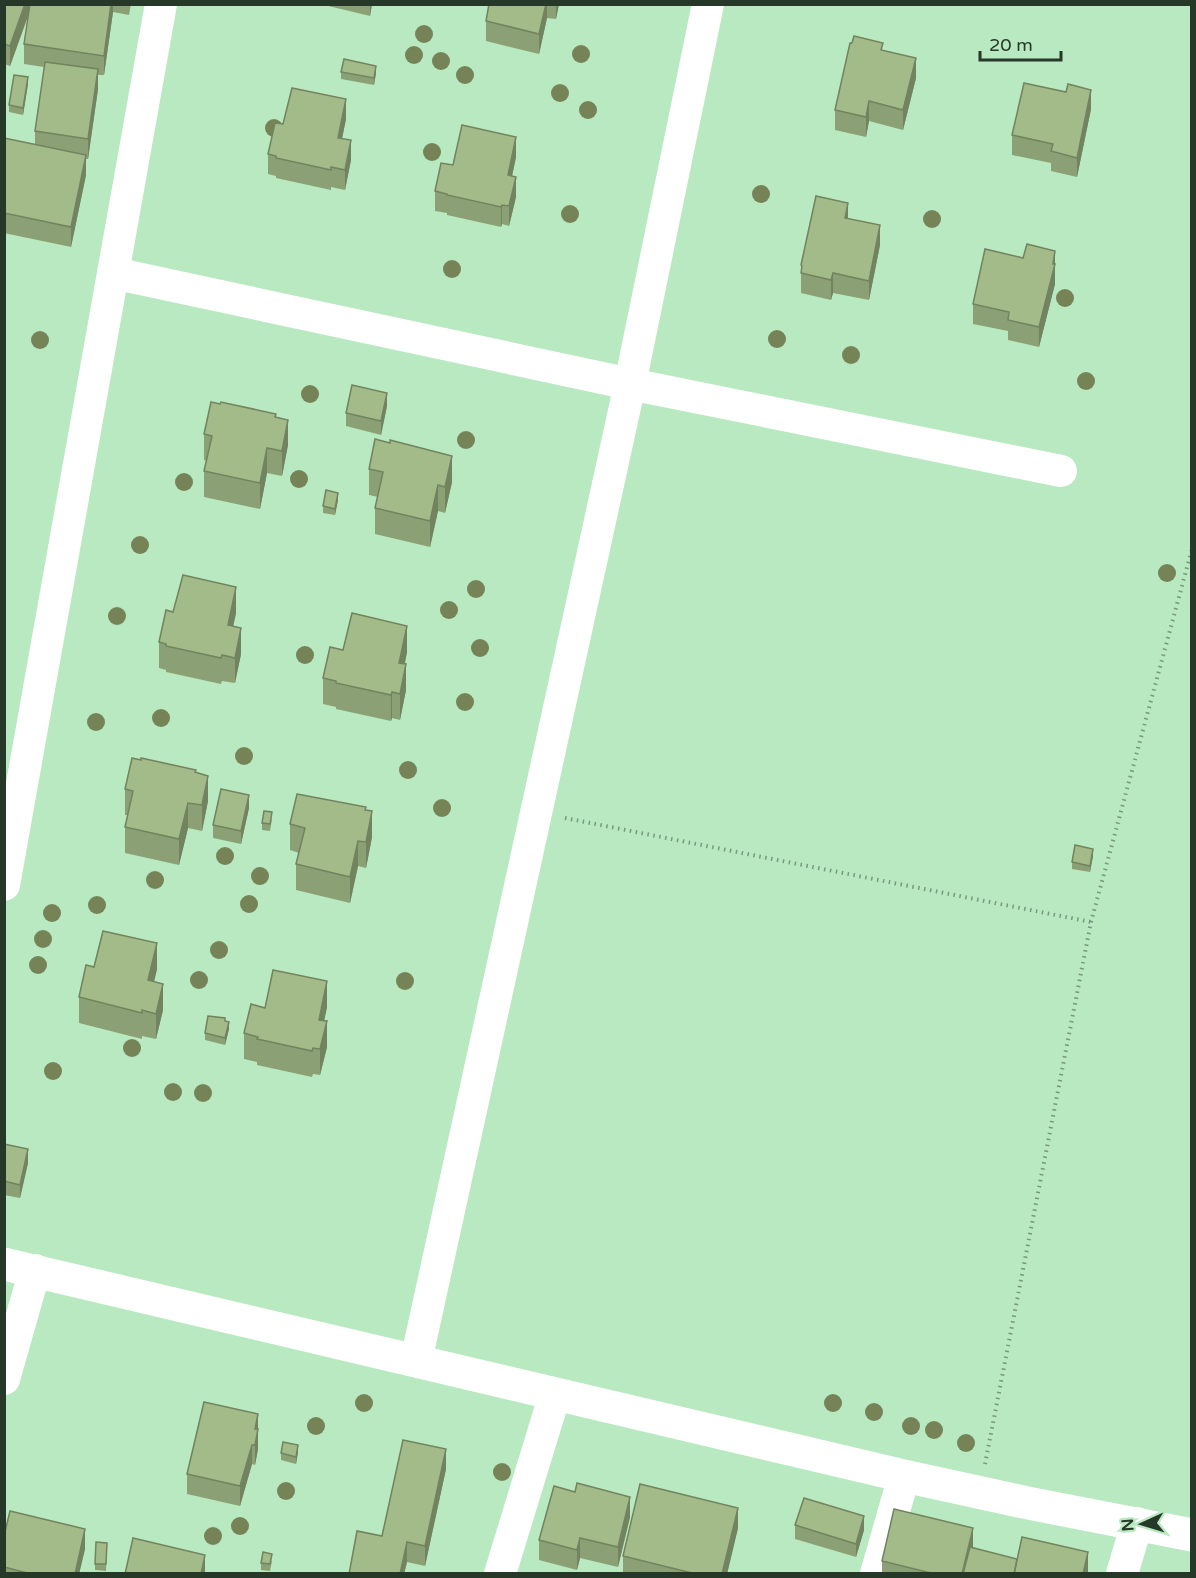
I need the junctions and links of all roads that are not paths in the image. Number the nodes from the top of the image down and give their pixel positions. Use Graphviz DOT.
graph roads {
  1 [pos="162,4"];
  2 [pos="708,4"];
  3 [pos="113,273"];
  4 [pos="630,384"];
  5 [pos="1061,471"];
  6 [pos="4,885"];
  7 [pos="20,1267"];
  8 [pos="416,1361"];
  9 [pos="4,1379"];
  10 [pos="555,1394"];
  11 [pos="904,1476"];
  12 [pos="1137,1523"];
  13 [pos="1191,1535"];
  14 [pos="500,1574"];
  15 [pos="876,1574"];
  16 [pos="1122,1574"];
  1 -- 3 [label="street"];
  2 -- 4 [label="street"];
  3 -- 4 [label="street"];
  3 -- 6 [label="street"];
  4 -- 5 [label="street"];
  4 -- 8 [label="street"];
  7 -- 8 [label="main road"];
  7 -- 9 [label="street"];
  8 -- 10 [label="main road"];
  10 -- 11 [label="main road"];
  10 -- 14 [label="street"];
  11 -- 12 [label="main road"];
  11 -- 15 [label="street"];
  12 -- 13 [label="main road"];
  12 -- 16 [label="street"];
}
